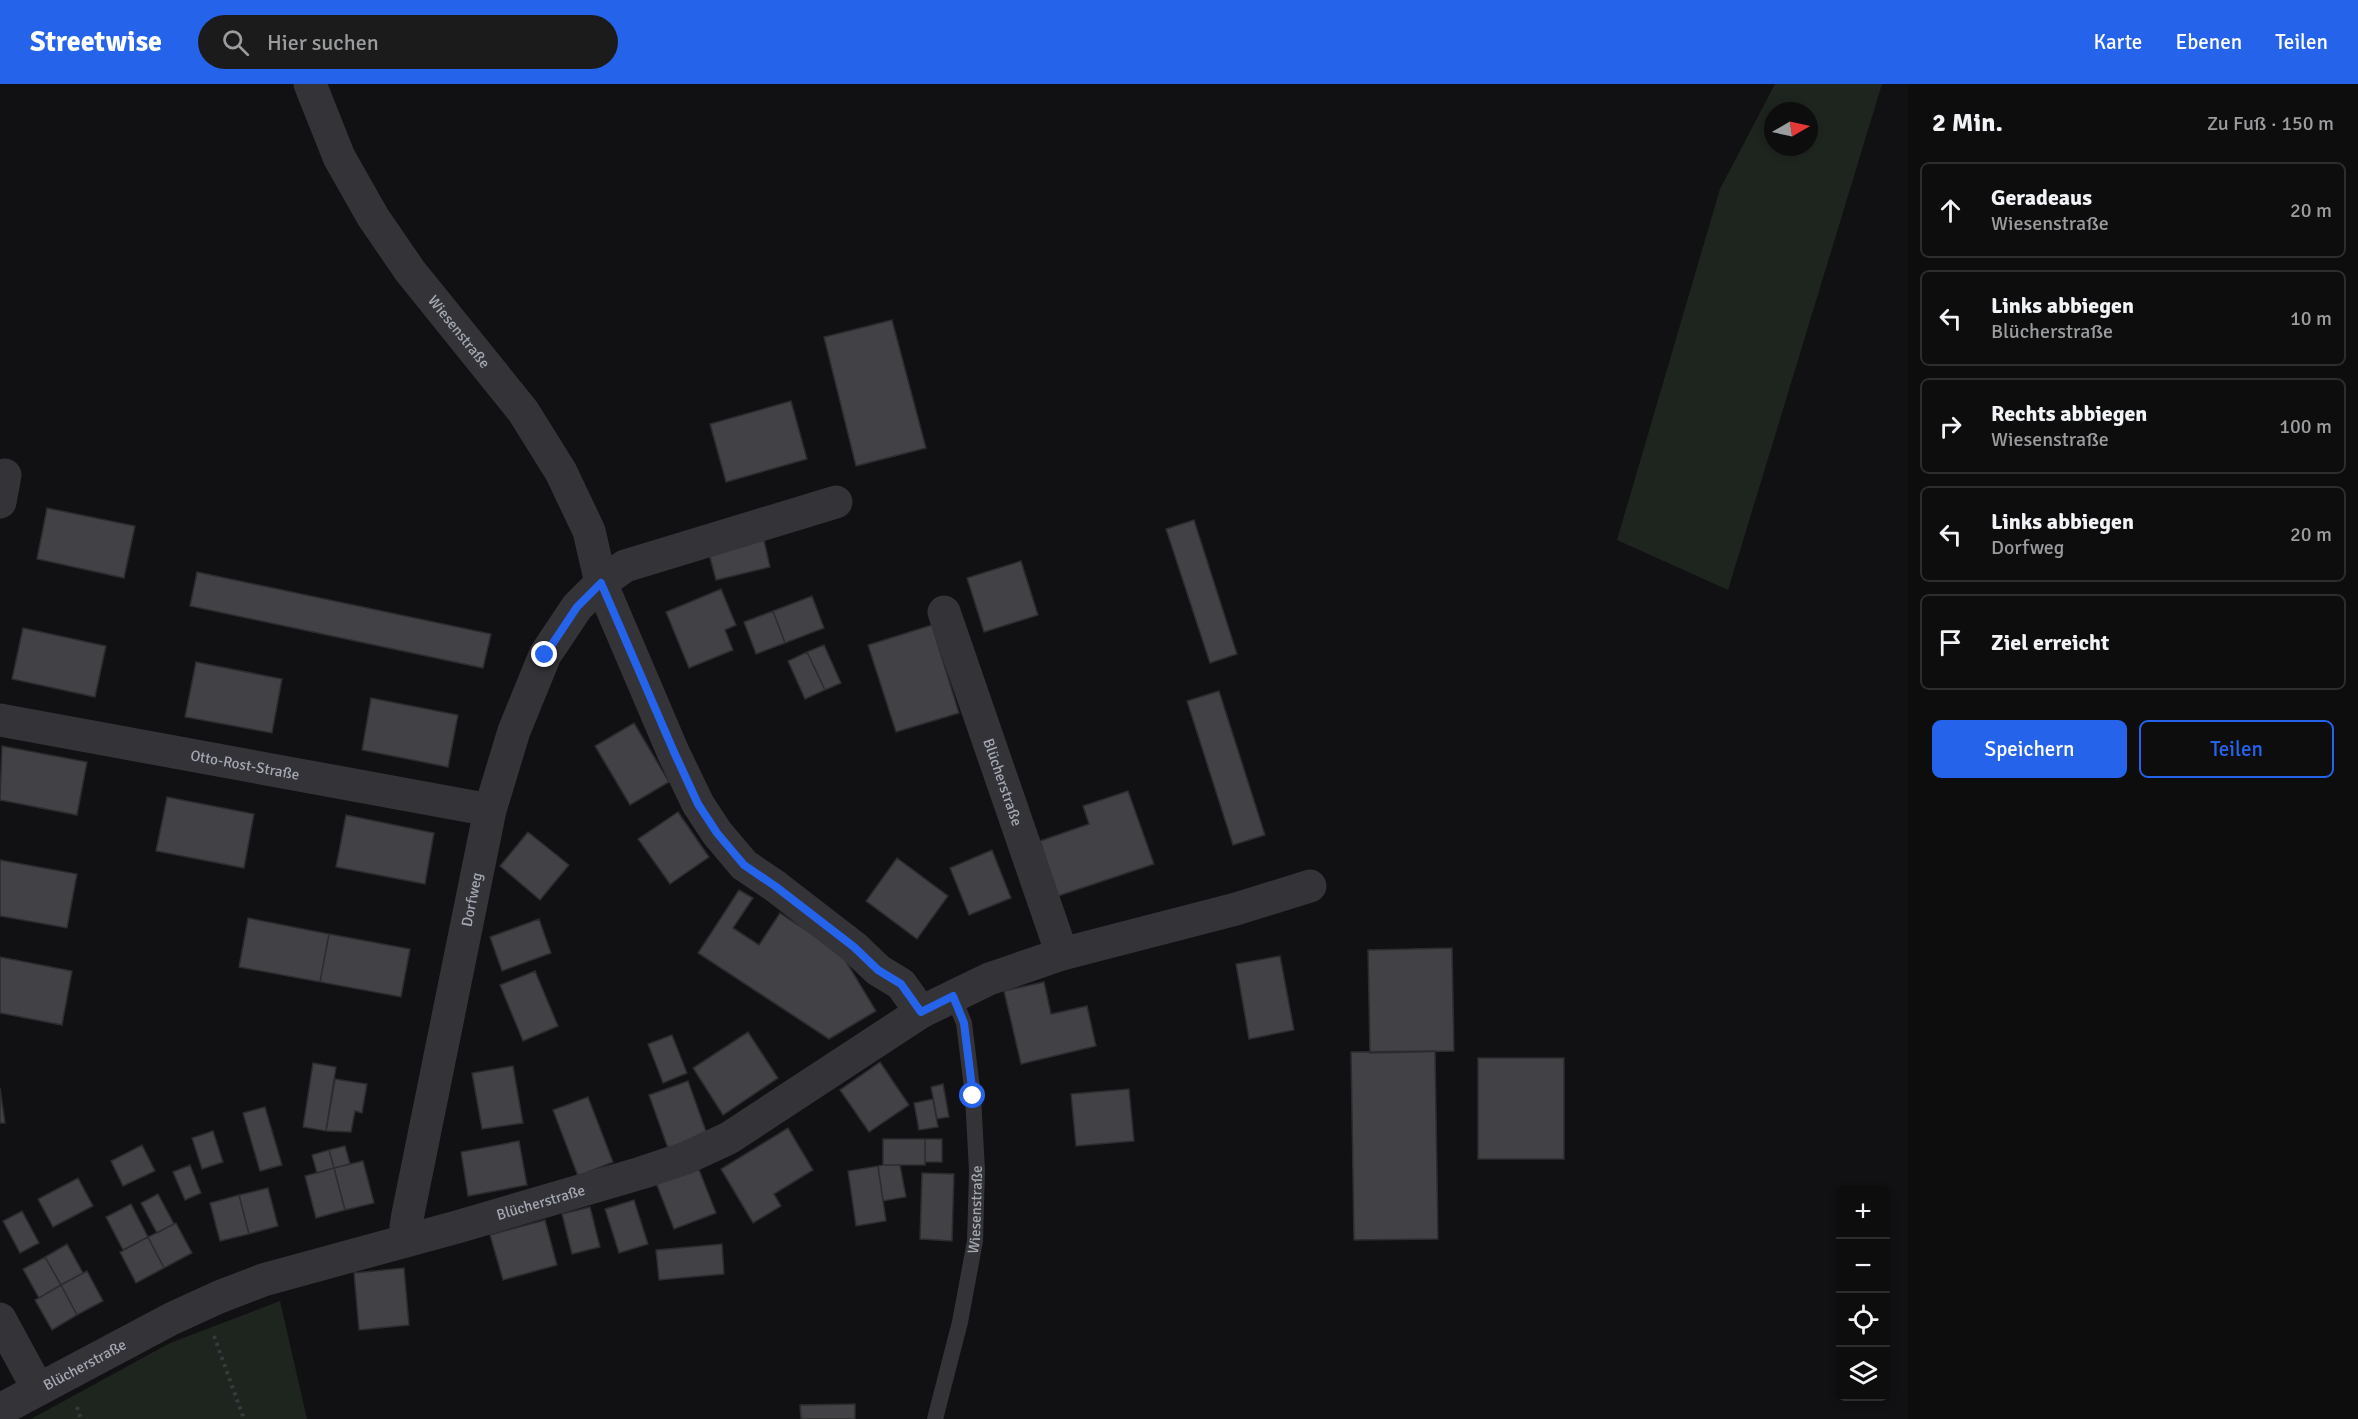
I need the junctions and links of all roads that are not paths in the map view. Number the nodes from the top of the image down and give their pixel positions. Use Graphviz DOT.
graph roads {
  1 [pos="310,84"];
  2 [pos="836,502"];
  3 [pos="601,583"];
  4 [pos="944,612"];
  5 [pos="0,720"];
  6 [pos="490,810"];
  7 [pos="1310,886"];
  8 [pos="1062,954"];
  9 [pos="953,996"];
  10 [pos="921,1012"];
  11 [pos="407,1239"];
  12 [pos="0,1319"];
  13 [pos="38,1389"];
  14 [pos="0,1410"];
  15 [pos="934,1419"];
  1 -- 3 [label="street, Wiesenstraße"];
  2 -- 3 [label="street"];
  3 -- 6 [label="street, Dorfweg"];
  3 -- 10 [label="street, Wiesenstraße"];
  4 -- 8 [label="street, Blücherstraße"];
  5 -- 6 [label="street, Otto-Rost-Straße"];
  6 -- 11 [label="street, Dorfweg"];
  7 -- 8 [label="street, Blücherstraße"];
  8 -- 9 [label="street, Blücherstraße"];
  9 -- 10 [label="street, Blücherstraße"];
  9 -- 15 [label="lane, Wiesenstraße"];
  10 -- 11 [label="street, Blücherstraße"];
  11 -- 13 [label="street, Blücherstraße"];
  12 -- 13 [label="street"];
  13 -- 14 [label="street, Blücherstraße"];
}
